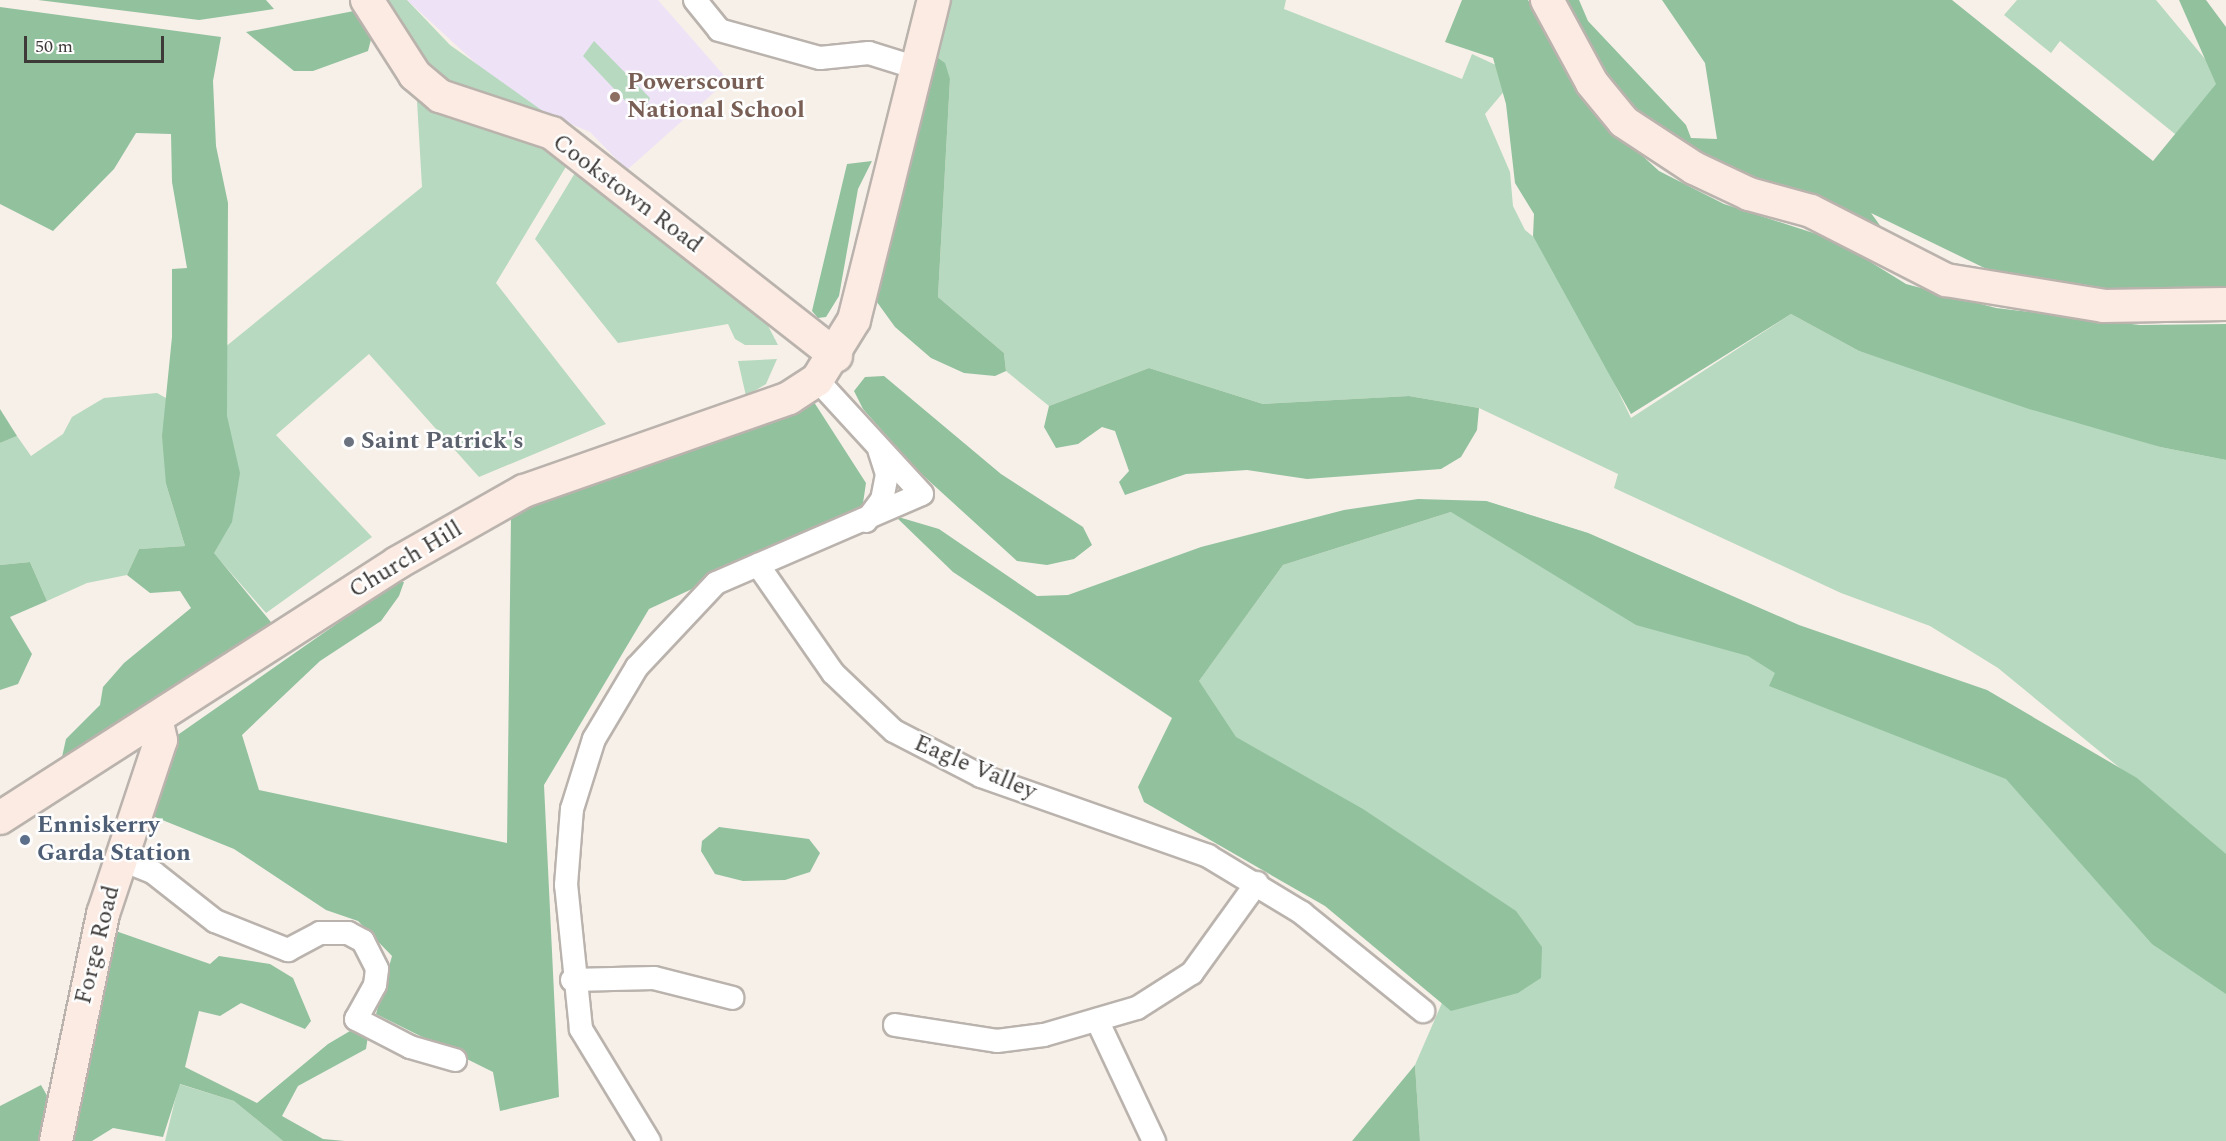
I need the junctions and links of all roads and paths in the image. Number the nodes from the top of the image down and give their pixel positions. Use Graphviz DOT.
graph roads {
  1 [pos="367,0"];
  2 [pos="695,0"];
  3 [pos="934,0"];
  4 [pos="1547,0"];
  5 [pos="914,67"];
  6 [pos="2226,304"];
  7 [pos="836,356"];
  8 [pos="817,380"];
  9 [pos="878,447"];
  10 [pos="866,522"];
  11 [pos="758,565"];
  12 [pos="156,719"];
  13 [pos="0,818"];
  14 [pos="120,860"];
  15 [pos="1257,883"];
  16 [pos="572,980"];
  17 [pos="733,998"];
  18 [pos="1423,1011"];
  19 [pos="1097,1020"];
  20 [pos="895,1025"];
  21 [pos="455,1060"];
  22 [pos="56,1141"];
  23 [pos="650,1141"];
  24 [pos="1154,1141"];
  1 -- 7 [label="main road, Cookstown Road"];
  2 -- 5 [label="street"];
  3 -- 5 [label="main road, Church Hill"];
  4 -- 6 [label="main road"];
  5 -- 7 [label="main road, Church Hill"];
  7 -- 8 [label="main road, Church Hill"];
  8 -- 9 [label="street"];
  8 -- 12 [label="main road, Church Hill"];
  9 -- 10 [label="street"];
  9 -- 10 [label="street"];
  10 -- 11 [label="street"];
  11 -- 15 [label="street, Eagle Valley"];
  11 -- 16 [label="street"];
  12 -- 13 [label="main road, Church Hill"];
  12 -- 14 [label="main road, Forge Road"];
  14 -- 21 [label="street"];
  14 -- 22 [label="main road, Forge Road"];
  15 -- 18 [label="street, Eagle Valley"];
  15 -- 19 [label="street"];
  16 -- 17 [label="street"];
  16 -- 23 [label="street"];
  19 -- 20 [label="street"];
  19 -- 24 [label="street"];
}
